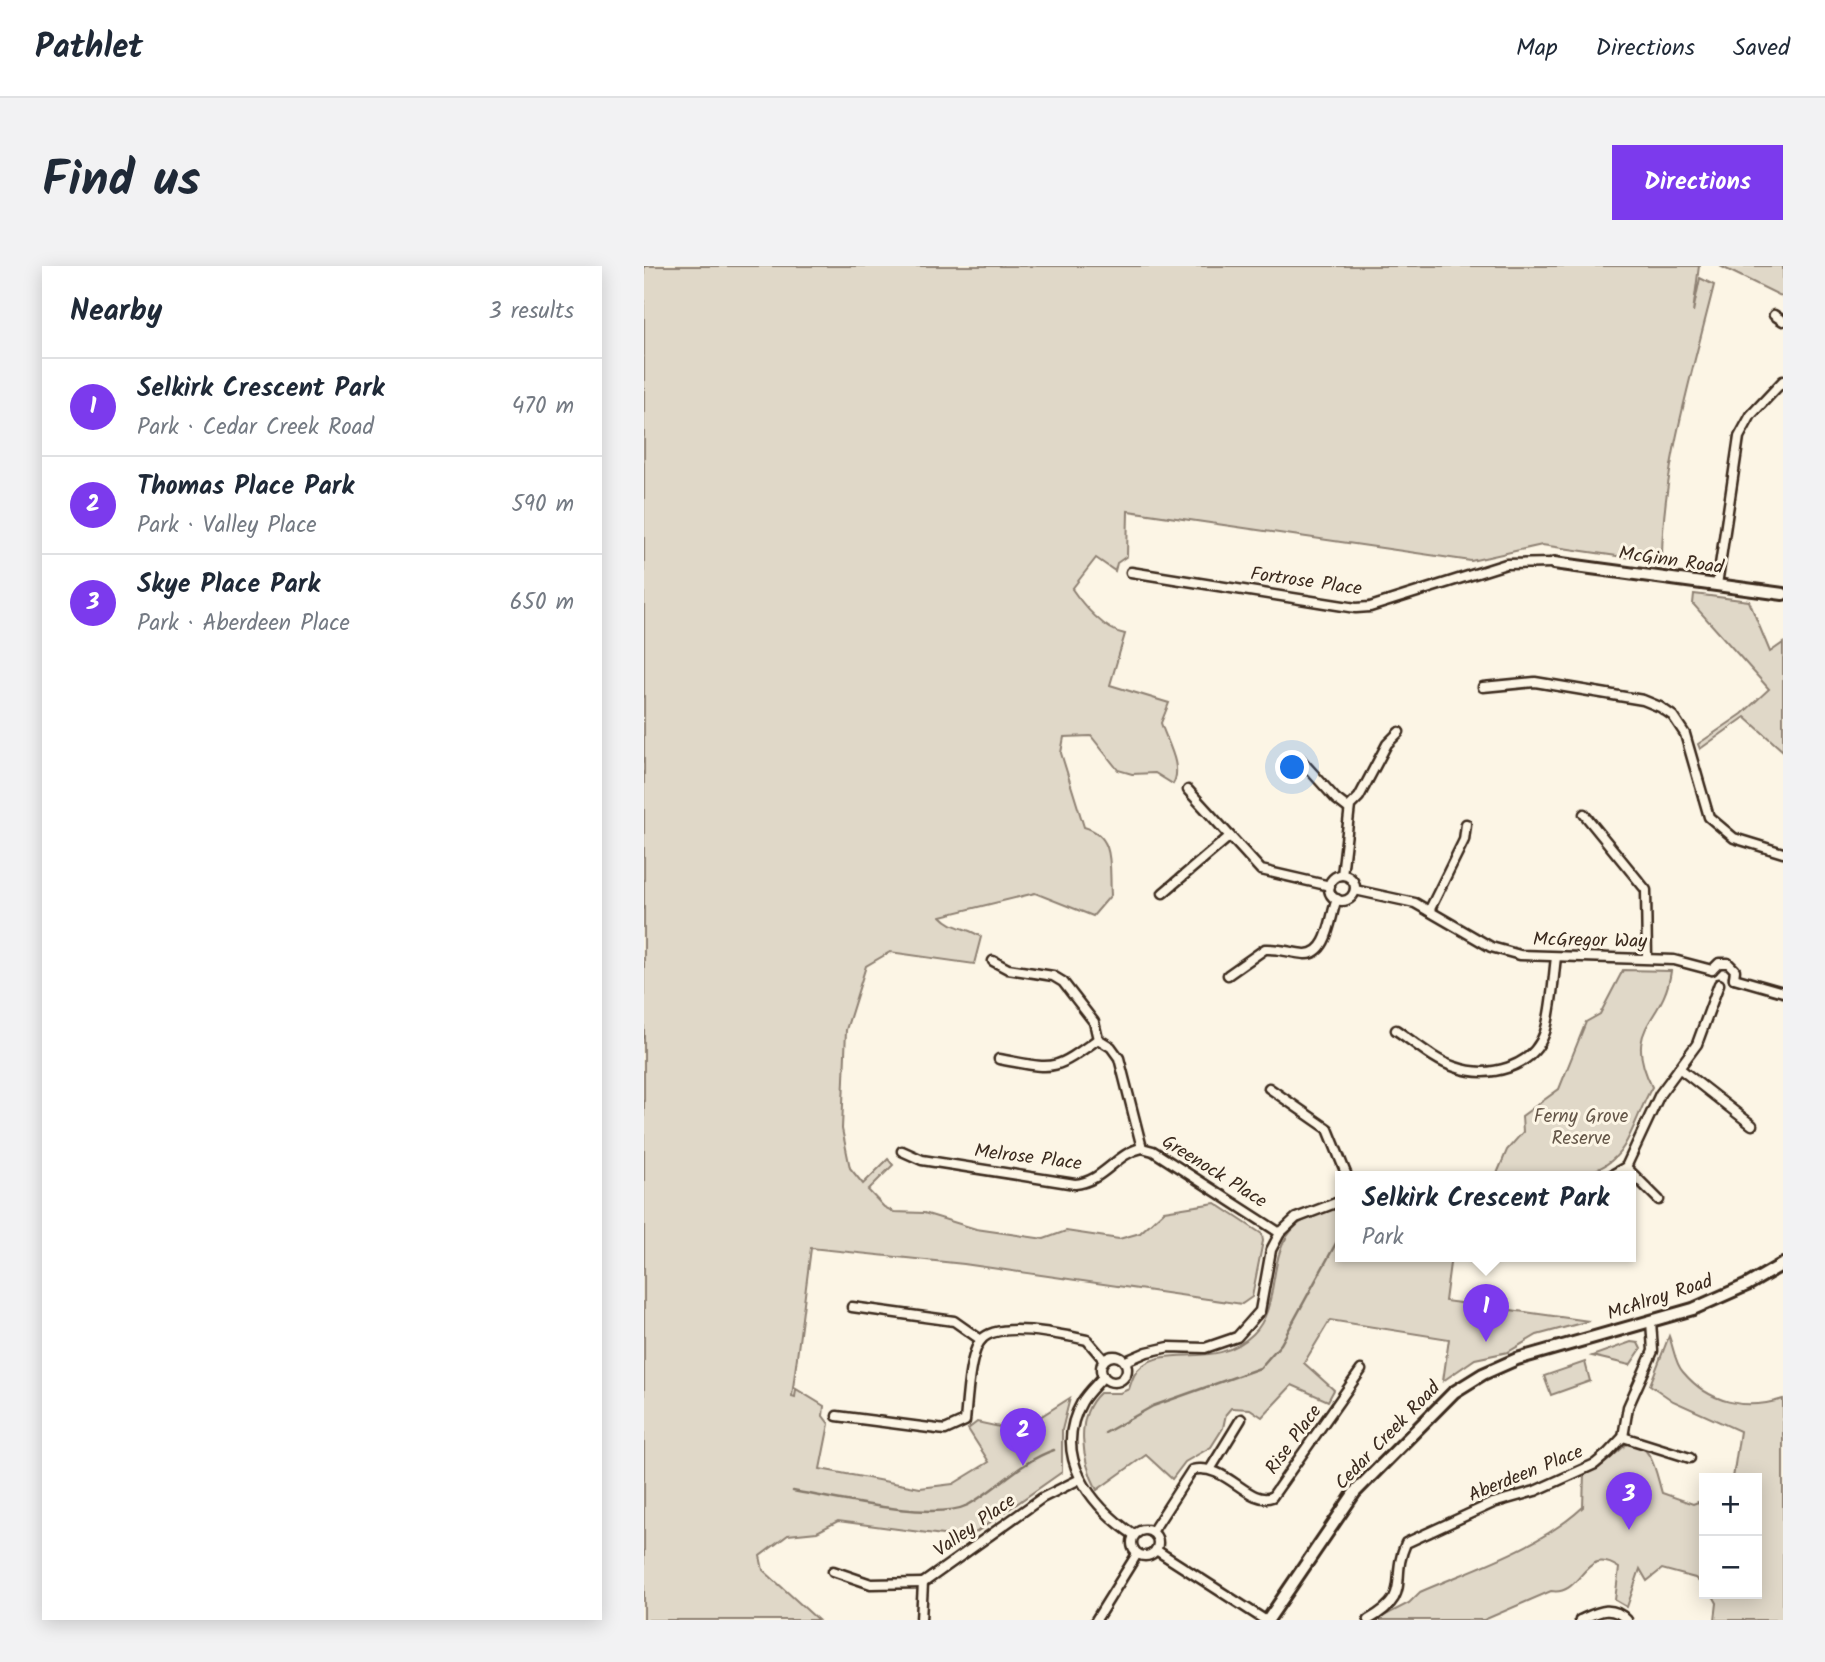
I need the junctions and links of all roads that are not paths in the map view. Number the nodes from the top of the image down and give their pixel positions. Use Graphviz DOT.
graph roads {
  1 [pos="1774,315"];
  2 [pos="1783,321"];
  3 [pos="1783,381"];
  4 [pos="1554,563"];
  5 [pos="1131,572"];
  6 [pos="1717,585"];
  7 [pos="1783,594"];
  8 [pos="1483,687"];
  9 [pos="1399,732"];
  10 [pos="1300,759"];
  11 [pos="1188,790"];
  12 [pos="1349,809"];
  13 [pos="1584,814"];
  14 [pos="1466,824"];
  15 [pos="1230,836"];
  16 [pos="1783,853"];
  17 [pos="1342,875"];
  18 [pos="1329,886"];
  19 [pos="1354,890"];
  20 [pos="1163,893"];
  21 [pos="1337,899"];
  22 [pos="1429,911"];
  23 [pos="1556,957"];
  24 [pos="1647,958"];
  25 [pos="993,961"];
  26 [pos="1712,971"];
  27 [pos="1228,975"];
  28 [pos="1734,978"];
  29 [pos="1719,984"];
  30 [pos="1783,992"];
  31 [pos="1396,1030"];
  32 [pos="1098,1039"];
  33 [pos="999,1059"];
  34 [pos="1679,1068"];
  35 [pos="1269,1087"];
  36 [pos="1752,1125"];
  37 [pos="1142,1148"];
  38 [pos="902,1151"];
  39 [pos="1626,1167"];
  40 [pos="1345,1171"];
  41 [pos="1619,1171"];
  42 [pos="1630,1171"];
  43 [pos="1636,1177"];
  44 [pos="1659,1200"];
  45 [pos="1335,1203"];
  46 [pos="1280,1233"];
  47 [pos="1783,1264"];
  48 [pos="852,1307"];
  49 [pos="1651,1321"];
  50 [pos="981,1340"];
  51 [pos="1582,1341"];
  52 [pos="1104,1360"];
  53 [pos="1126,1361"];
  54 [pos="1361,1370"];
  55 [pos="1103,1377"];
  56 [pos="838,1416"];
  57 [pos="1241,1419"];
  58 [pos="1623,1437"];
  59 [pos="1690,1458"];
  60 [pos="1211,1468"];
  61 [pos="1080,1479"];
  62 [pos="1152,1532"];
  63 [pos="1134,1535"];
  64 [pos="1156,1550"];
  65 [pos="1137,1554"];
  66 [pos="833,1571"];
  67 [pos="923,1583"];
  68 [pos="921,1620"];
  69 [pos="1096,1620"];
  70 [pos="1267,1620"];
  71 [pos="1368,1620"];
  72 [pos="1580,1620"];
  73 [pos="1627,1620"];
  1 -- 2 [label="street"];
  3 -- 6 [label="street"];
  4 -- 5 [label="street, Fortrose Place"];
  4 -- 6 [label="street, McGinn Road"];
  6 -- 7 [label="street, McGinn Road"];
  8 -- 16 [label="street"];
  9 -- 12 [label="street"];
  10 -- 12 [label="street"];
  11 -- 15 [label="street"];
  12 -- 17 [label="street"];
  13 -- 24 [label="street"];
  14 -- 22 [label="street"];
  15 -- 18 [label="street"];
  15 -- 20 [label="street"];
  17 -- 18 [label="street"];
  17 -- 19 [label="street"];
  18 -- 21 [label="street"];
  19 -- 21 [label="street"];
  19 -- 22 [label="street, McGregor Way"];
  21 -- 27 [label="street"];
  22 -- 23 [label="street, McGregor Way"];
  23 -- 24 [label="street, McGregor Way"];
  23 -- 31 [label="street"];
  24 -- 26 [label="street, McGregor Way"];
  25 -- 32 [label="street, Greenock Place"];
  26 -- 28 [label="street"];
  26 -- 29 [label="street"];
  28 -- 29 [label="street"];
  28 -- 30 [label="street"];
  29 -- 34 [label="street"];
  32 -- 33 [label="street"];
  32 -- 37 [label="street, Greenock Place"];
  34 -- 36 [label="street"];
  34 -- 39 [label="street"];
  35 -- 40 [label="street"];
  37 -- 38 [label="street, Melrose Place"];
  37 -- 46 [label="street, Greenock Place"];
  39 -- 41 [label="street"];
  39 -- 42 [label="street"];
  43 -- 44 [label="street"];
  45 -- 46 [label="street"];
  46 -- 53 [label="street"];
  47 -- 49 [label="street, McAlroy Road"];
  48 -- 50 [label="street"];
  49 -- 51 [label="street, McAlroy Road"];
  49 -- 58 [label="street"];
  50 -- 52 [label="street"];
  50 -- 56 [label="street"];
  51 -- 70 [label="street, Cedar Creek Road"];
  52 -- 53 [label="street"];
  52 -- 55 [label="street"];
  53 -- 55 [label="street"];
  54 -- 60 [label="street, Rise Place"];
  55 -- 61 [label="street"];
  57 -- 60 [label="street"];
  58 -- 59 [label="street"];
  58 -- 71 [label="street, Aberdeen Place"];
  60 -- 62 [label="street"];
  61 -- 63 [label="street"];
  61 -- 67 [label="street, Valley Place"];
  62 -- 63 [label="street"];
  62 -- 64 [label="street"];
  63 -- 65 [label="street"];
  64 -- 65 [label="street"];
  64 -- 70 [label="street"];
  65 -- 69 [label="street"];
  66 -- 67 [label="street"];
  67 -- 68 [label="street, Valley Place"];
  72 -- 73 [label="street"];
}
